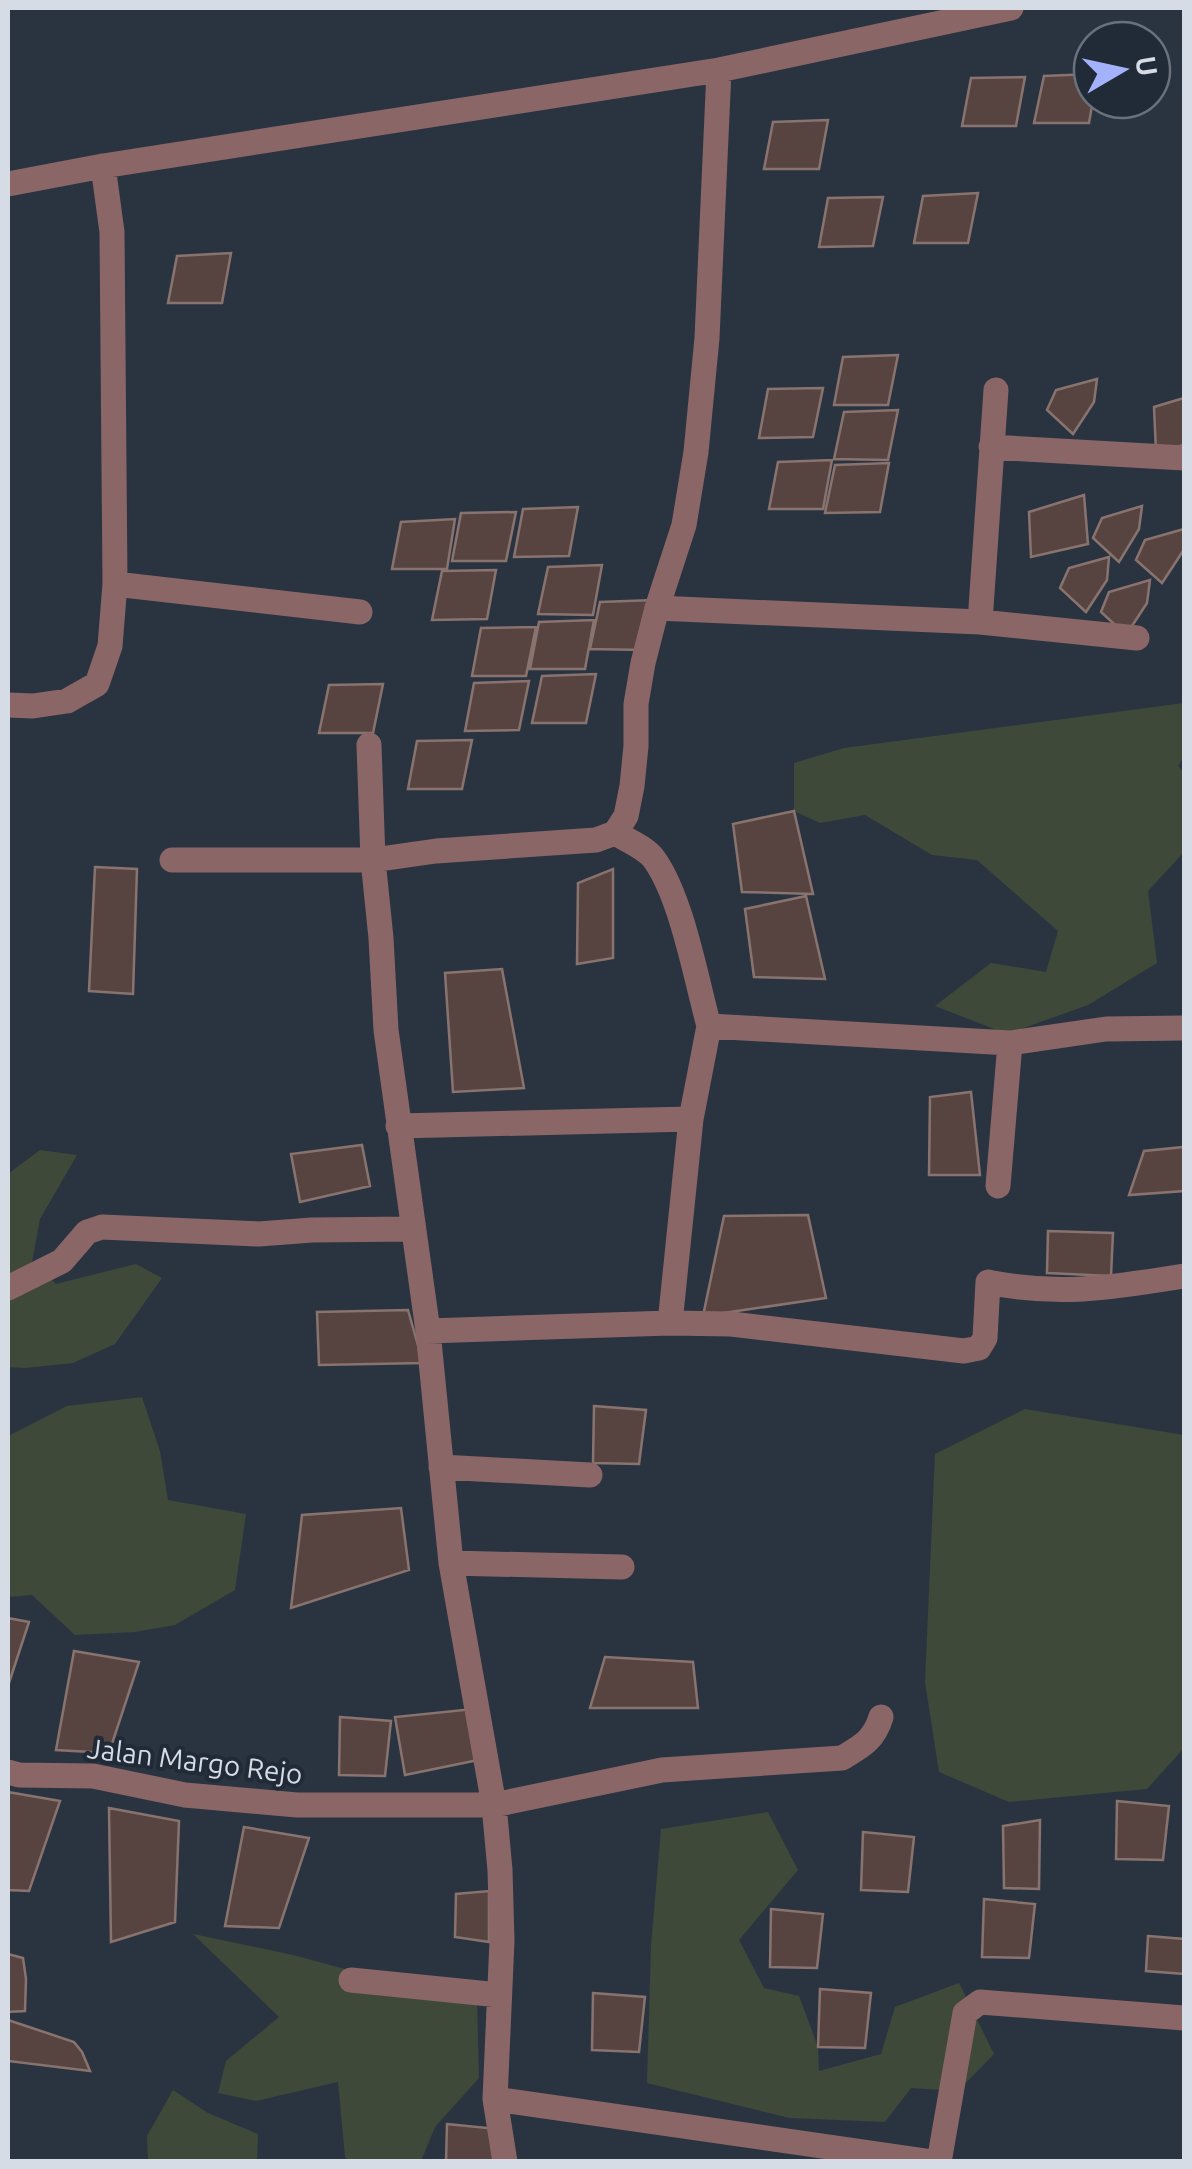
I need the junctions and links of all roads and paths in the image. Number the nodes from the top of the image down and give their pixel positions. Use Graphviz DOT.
graph roads {
  1 [pos="1011,8"];
  2 [pos="719,70"];
  3 [pos="104,166"];
  4 [pos="8,184"];
  5 [pos="996,390"];
  6 [pos="992,447"];
  7 [pos="1184,458"];
  8 [pos="114,584"];
  9 [pos="657,608"];
  10 [pos="360,612"];
  11 [pos="980,622"];
  12 [pos="1137,638"];
  13 [pos="8,705"];
  14 [pos="369,745"];
  15 [pos="615,832"];
  16 [pos="172,860"];
  17 [pos="373,860"];
  18 [pos="708,1026"];
  19 [pos="1184,1028"];
  20 [pos="1010,1043"];
  21 [pos="691,1119"];
  22 [pos="398,1126"];
  23 [pos="998,1186"];
  24 [pos="413,1228"];
  25 [pos="1184,1276"];
  26 [pos="8,1288"];
  27 [pos="670,1323"];
  28 [pos="428,1331"];
  29 [pos="442,1467"];
  30 [pos="590,1475"];
  31 [pos="451,1563"];
  32 [pos="622,1566"];
  33 [pos="881,1716"];
  34 [pos="8,1772"];
  35 [pos="494,1805"];
  36 [pos="350,1980"];
  37 [pos="500,1995"];
  38 [pos="1184,2018"];
  39 [pos="496,2099"];
  40 [pos="898,2159"];
  41 [pos="505,2162"];
  42 [pos="936,2162"];
  1 -- 2 [label="street"];
  2 -- 3 [label="street"];
  2 -- 9 [label="street"];
  3 -- 4 [label="street"];
  3 -- 8 [label="street"];
  5 -- 6 [label="street"];
  6 -- 7 [label="street"];
  6 -- 11 [label="street"];
  8 -- 10 [label="street"];
  8 -- 13 [label="street"];
  9 -- 11 [label="street"];
  9 -- 15 [label="street"];
  11 -- 12 [label="street"];
  14 -- 17 [label="street"];
  15 -- 17 [label="street"];
  15 -- 18 [label="street"];
  16 -- 17 [label="street"];
  17 -- 22 [label="street"];
  18 -- 20 [label="street"];
  18 -- 21 [label="street"];
  19 -- 20 [label="street"];
  20 -- 23 [label="street"];
  21 -- 22 [label="street"];
  21 -- 27 [label="street"];
  22 -- 24 [label="street"];
  24 -- 26 [label="street"];
  24 -- 28 [label="street"];
  25 -- 27 [label="street"];
  27 -- 28 [label="street"];
  28 -- 29 [label="street"];
  29 -- 30 [label="street"];
  29 -- 31 [label="street"];
  31 -- 32 [label="street"];
  31 -- 35 [label="street"];
  33 -- 35 [label="street, Jalan Margo Rejo"];
  34 -- 35 [label="street, Jalan Margo Rejo"];
  35 -- 37 [label="street"];
  36 -- 37 [label="street"];
  37 -- 39 [label="street"];
  38 -- 42 [label="street"];
  39 -- 40 [label="street"];
  39 -- 41 [label="street"];
  40 -- 42 [label="street"];
}
